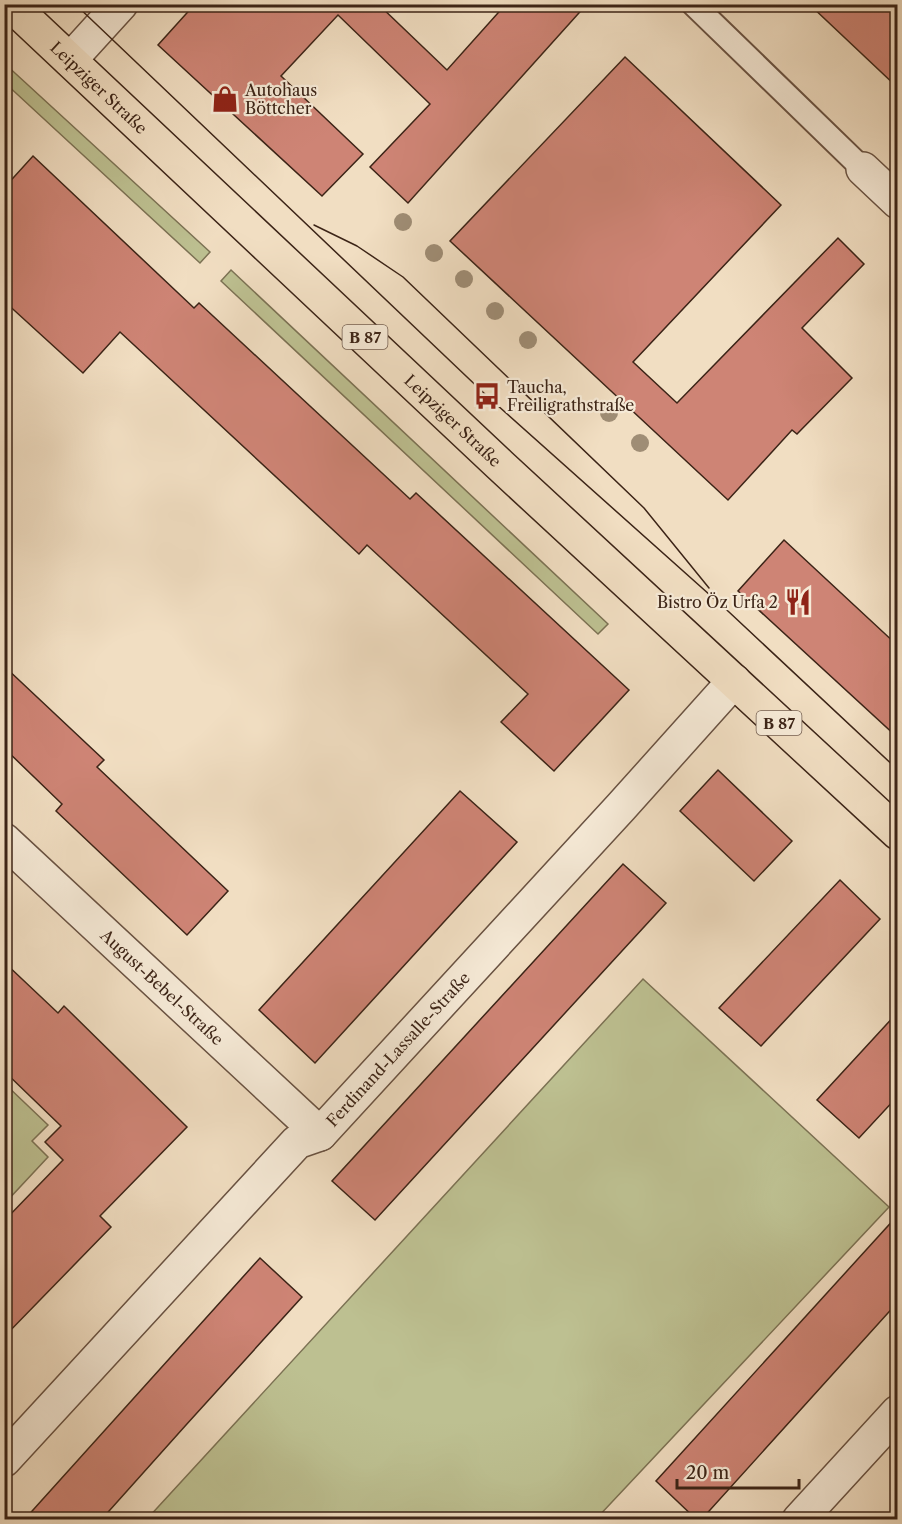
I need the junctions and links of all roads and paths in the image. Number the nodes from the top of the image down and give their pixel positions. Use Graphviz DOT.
graph roads {
  1 [pos="10,4"];
  2 [pos="121,4"];
  3 [pos="693,4"];
  4 [pos="70,60"];
  5 [pos="863,170"];
  6 [pos="897,202"];
  7 [pos="734,681"];
  8 [pos="897,833"];
  9 [pos="4,840"];
  10 [pos="320,1134"];
  11 [pos="897,1413"];
  12 [pos="4,1460"];
  13 [pos="799,1520"];
  1 -- 4 [label="main road, Leipziger Straße / B 87"];
  2 -- 4 [label="street"];
  3 -- 5 [label="lane"];
  4 -- 7 [label="main road, Leipziger Straße / B 87"];
  5 -- 6 [label="street"];
  7 -- 8 [label="main road, Leipziger Straße / B 87"];
  7 -- 10 [label="street, Ferdinand-Lassalle-Straße"];
  9 -- 10 [label="street, August-Bebel-Straße"];
  10 -- 12 [label="street, Ferdinand-Lassalle-Straße"];
  11 -- 13 [label="street"];
}
